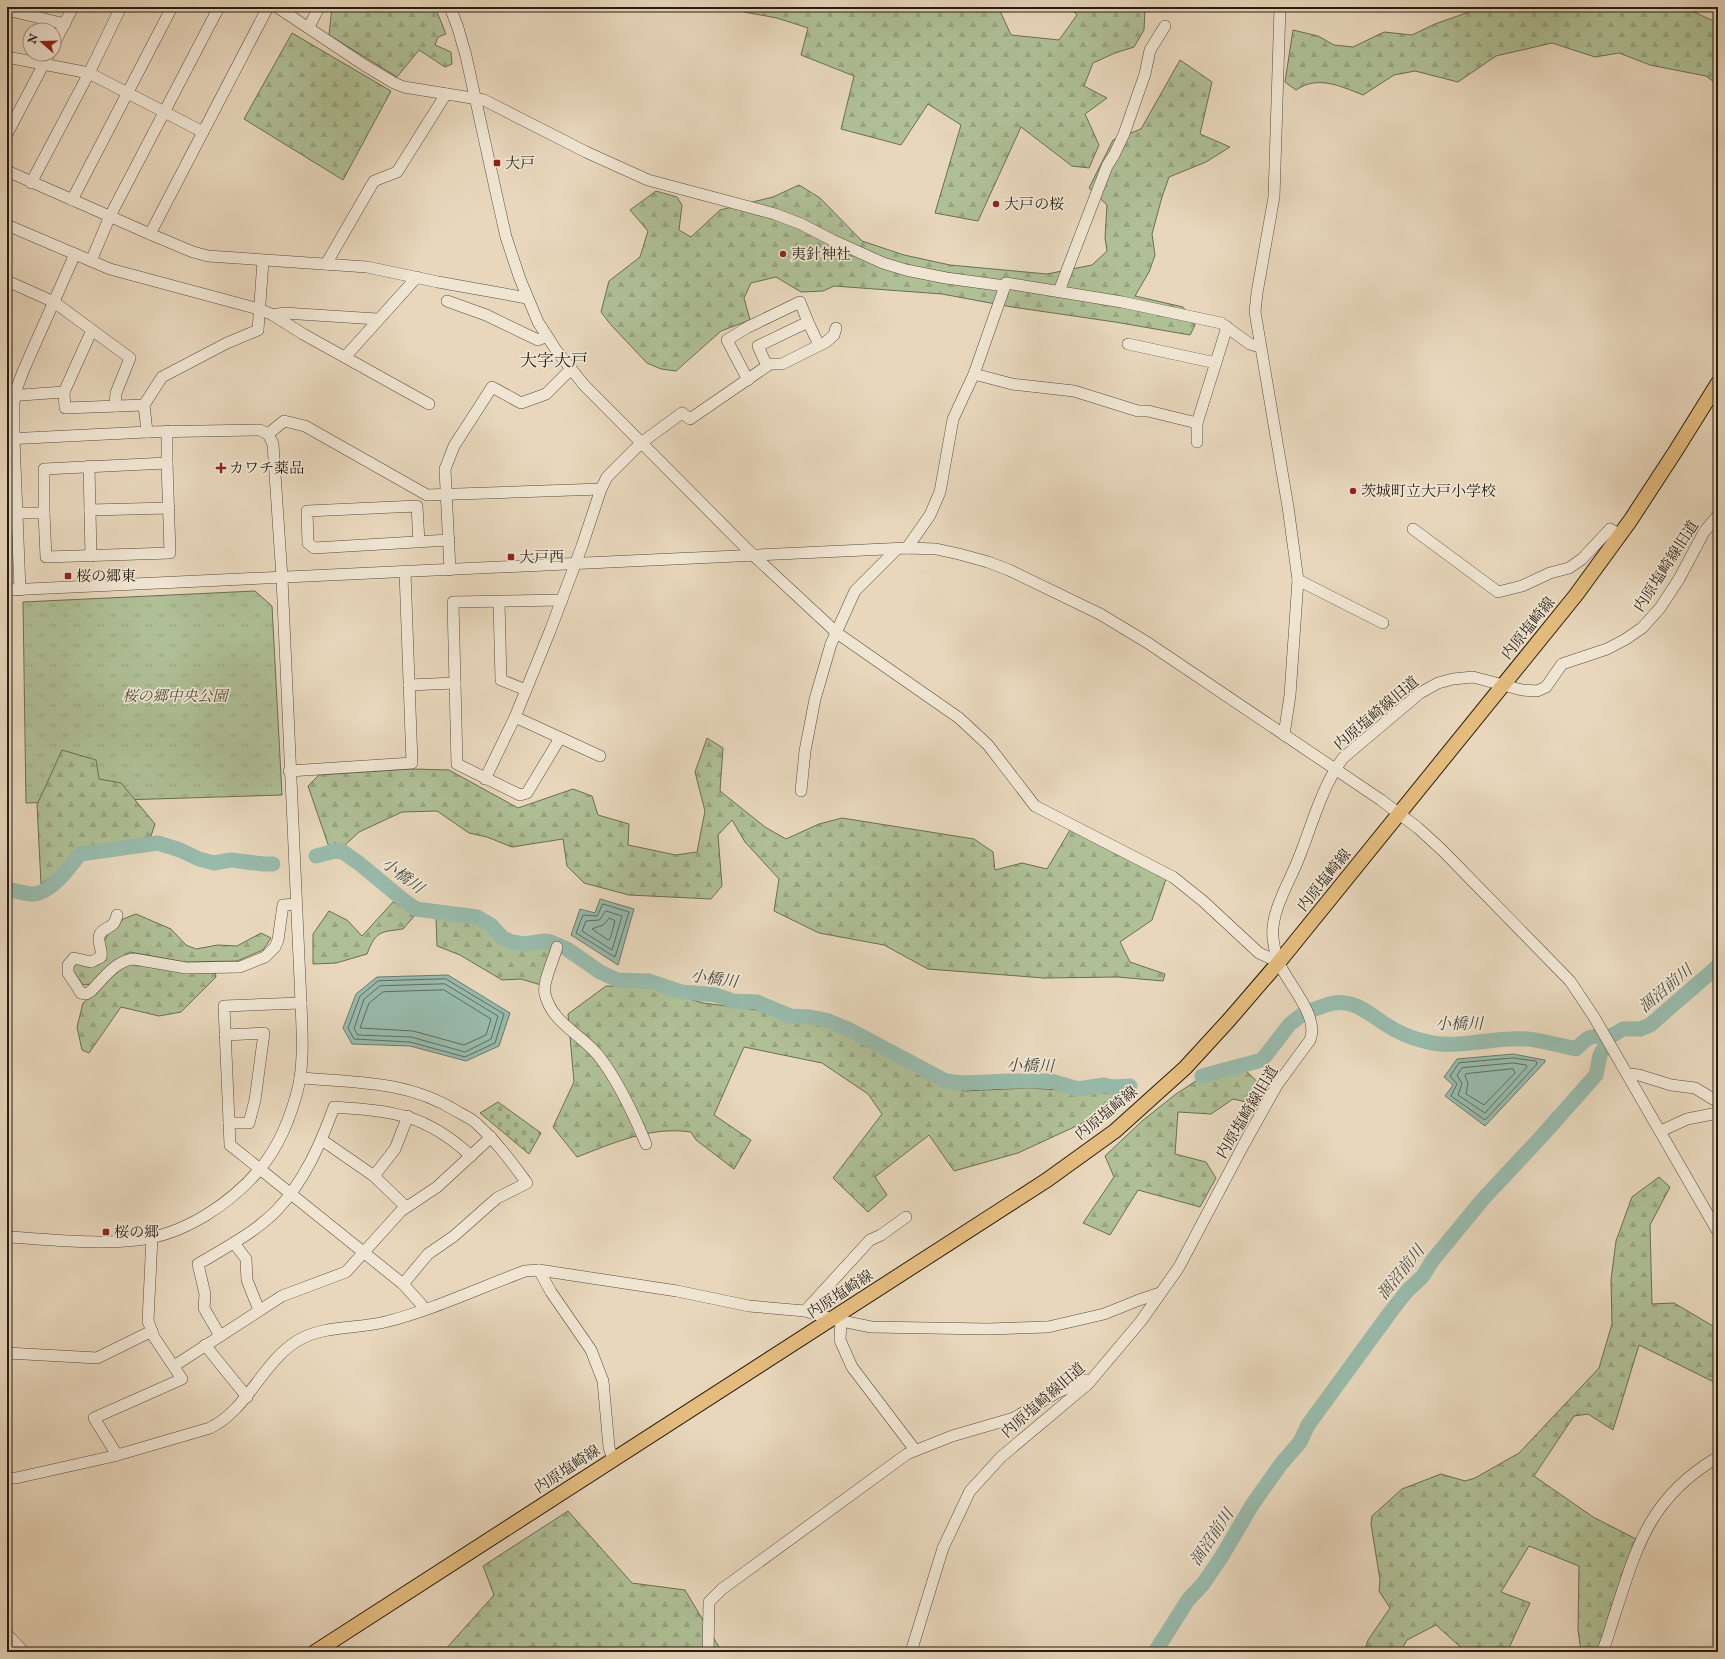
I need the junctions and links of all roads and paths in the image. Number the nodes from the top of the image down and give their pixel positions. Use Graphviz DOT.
graph roads {
  1 [pos="73,7"];
  2 [pos="121,7"];
  3 [pos="172,7"];
  4 [pos="219,7"];
  5 [pos="268,7"];
  6 [pos="277,7"];
  7 [pos="319,7"];
  8 [pos="450,7"];
  9 [pos="1280,7"];
  10 [pos="14,10"];
  11 [pos="64,24"];
  12 [pos="1165,26"];
  13 [pos="309,27"];
  14 [pos="62,28"];
  15 [pos="7,57"];
  16 [pos="44,64"];
  17 [pos="89,73"];
  18 [pos="127,92"];
  19 [pos="446,94"];
  20 [pos="476,97"];
  21 [pos="164,112"];
  22 [pos="10,120"];
  23 [pos="203,132"];
  24 [pos="7,134"];
  25 [pos="7,172"];
  26 [pos="31,183"];
  27 [pos="72,200"];
  28 [pos="110,216"];
  29 [pos="7,225"];
  30 [pos="150,234"];
  31 [pos="75,254"];
  32 [pos="91,261"];
  33 [pos="263,261"];
  34 [pos="326,264"];
  35 [pos="417,277"];
  36 [pos="8,284"];
  37 [pos="1005,286"];
  38 [pos="1059,291"];
  39 [pos="527,298"];
  40 [pos="447,301"];
  41 [pos="54,302"];
  42 [pos="259,309"];
  43 [pos="273,315"];
  44 [pos="377,319"];
  45 [pos="808,322"];
  46 [pos="1227,327"];
  47 [pos="836,328"];
  48 [pos="92,330"];
  49 [pos="547,336"];
  50 [pos="1128,344"];
  51 [pos="819,345"];
  52 [pos="1260,347"];
  53 [pos="345,357"];
  54 [pos="1216,363"];
  55 [pos="767,366"];
  56 [pos="571,369"];
  57 [pos="974,374"];
  58 [pos="748,380"];
  59 [pos="1718,382"];
  60 [pos="64,392"];
  61 [pos="11,396"];
  62 [pos="429,404"];
  63 [pos="115,406"];
  64 [pos="144,406"];
  65 [pos="1198,423"];
  66 [pos="167,431"];
  67 [pos="147,432"];
  68 [pos="268,434"];
  69 [pos="10,439"];
  70 [pos="1197,442"];
  71 [pos="641,443"];
  72 [pos="167,462"];
  73 [pos="88,466"];
  74 [pos="601,489"];
  75 [pos="447,494"];
  76 [pos="169,508"];
  77 [pos="90,510"];
  78 [pos="44,513"];
  79 [pos="17,514"];
  80 [pos="1718,515"];
  81 [pos="1412,529"];
  82 [pos="1620,535"];
  83 [pos="449,540"];
  84 [pos="419,542"];
  85 [pos="902,548"];
  86 [pos="752,554"];
  87 [pos="91,556"];
  88 [pos="576,562"];
  89 [pos="450,570"];
  90 [pos="405,572"];
  91 [pos="282,578"];
  92 [pos="1298,580"];
  93 [pos="7,590"];
  94 [pos="20,590"];
  95 [pos="562,600"];
  96 [pos="499,602"];
  97 [pos="1383,623"];
  98 [pos="837,633"];
  99 [pos="455,683"];
  100 [pos="409,685"];
  101 [pos="1504,685"];
  102 [pos="526,690"];
  103 [pos="515,717"];
  104 [pos="1284,735"];
  105 [pos="560,738"];
  106 [pos="600,756"];
  107 [pos="1334,770"];
  108 [pos="289,771"];
  109 [pos="485,779"];
  110 [pos="801,791"];
  111 [pos="1400,814"];
  112 [pos="296,904"];
  113 [pos="117,915"];
  114 [pos="557,947"];
  115 [pos="1278,962"];
  116 [pos="301,1002"];
  117 [pos="225,1035"];
  118 [pos="1626,1071"];
  119 [pos="300,1078"];
  120 [pos="1718,1102"];
  121 [pos="1718,1113"];
  122 [pos="408,1116"];
  123 [pos="229,1123"];
  124 [pos="1661,1131"];
  125 [pos="491,1137"];
  126 [pos="322,1140"];
  127 [pos="646,1144"];
  128 [pos="471,1156"];
  129 [pos="260,1168"];
  130 [pos="374,1176"];
  131 [pos="291,1193"];
  132 [pos="406,1207"];
  133 [pos="906,1217"];
  134 [pos="1718,1232"];
  135 [pos="7,1237"];
  136 [pos="152,1237"];
  137 [pos="234,1243"];
  138 [pos="365,1252"];
  139 [pos="539,1270"];
  140 [pos="403,1284"];
  141 [pos="1160,1294"];
  142 [pos="424,1309"];
  143 [pos="259,1310"];
  144 [pos="805,1310"];
  145 [pos="837,1320"];
  146 [pos="152,1332"];
  147 [pos="220,1336"];
  148 [pos="205,1345"];
  149 [pos="7,1352"];
  150 [pos="174,1366"];
  151 [pos="1099,1371"];
  152 [pos="247,1397"];
  153 [pos="915,1450"];
  154 [pos="117,1455"];
  155 [pos="1718,1457"];
  156 [pos="613,1460"];
  157 [pos="7,1478"];
  158 [pos="7,1634"];
  159 [pos="24,1652"];
  160 [pos="315,1652"];
  161 [pos="708,1652"];
  162 [pos="911,1652"];
  163 [pos="1602,1652"];
  1 -- 11 [label="street"];
  2 -- 17 [label="street"];
  3 -- 18 [label="street"];
  4 -- 21 [label="street"];
  5 -- 23 [label="street"];
  6 -- 13 [label="street"];
  7 -- 13 [label="street"];
  8 -- 20 [label="street"];
  9 -- 52 [label="street"];
  10 -- 11 [label="street"];
  11 -- 14 [label="street"];
  12 -- 38 [label="street"];
  13 -- 19 [label="street"];
  15 -- 16 [label="street"];
  16 -- 17 [label="street"];
  16 -- 22 [label="street"];
  17 -- 18 [label="street"];
  17 -- 26 [label="street"];
  18 -- 21 [label="street"];
  18 -- 27 [label="street"];
  19 -- 20 [label="street"];
  19 -- 34 [label="street"];
  20 -- 37 [label="street"];
  20 -- 39 [label="street"];
  21 -- 23 [label="street"];
  21 -- 28 [label="street"];
  22 -- 24 [label="street"];
  23 -- 30 [label="street"];
  25 -- 26 [label="street"];
  26 -- 27 [label="street"];
  27 -- 28 [label="street"];
  28 -- 30 [label="street"];
  28 -- 32 [label="street"];
  29 -- 31 [label="street"];
  30 -- 33 [label="street"];
  31 -- 32 [label="street"];
  31 -- 41 [label="street"];
  32 -- 42 [label="street"];
  33 -- 34 [label="street"];
  33 -- 42 [label="street"];
  34 -- 35 [label="street"];
  35 -- 39 [label="street"];
  35 -- 44 [label="street"];
  36 -- 41 [label="street"];
  37 -- 38 [label="street"];
  37 -- 57 [label="street"];
  38 -- 46 [label="street"];
  39 -- 49 [label="street"];
  40 -- 49 [label="street"];
  41 -- 48 [label="street"];
  41 -- 61 [label="street"];
  42 -- 43 [label="street"];
  42 -- 64 [label="street"];
  43 -- 44 [label="street"];
  43 -- 53 [label="street"];
  44 -- 53 [label="street"];
  45 -- 51 [label="street"];
  45 -- 55 [label="street"];
  45 -- 58 [label="street"];
  46 -- 52 [label="street"];
  46 -- 54 [label="street"];
  47 -- 51 [label="street"];
  48 -- 60 [label="street"];
  48 -- 63 [label="street"];
  49 -- 56 [label="street"];
  50 -- 54 [label="street"];
  51 -- 55 [label="street"];
  52 -- 92 [label="street"];
  53 -- 62 [label="street"];
  54 -- 65 [label="street"];
  55 -- 58 [label="street"];
  56 -- 71 [label="street"];
  56 -- 75 [label="street"];
  57 -- 65 [label="street"];
  57 -- 85 [label="street"];
  58 -- 71 [label="street"];
  59 -- 82 [label="main road, 内原塩崎線"];
  60 -- 61 [label="street"];
  60 -- 63 [label="street"];
  61 -- 69 [label="street"];
  63 -- 64 [label="street"];
  64 -- 67 [label="street"];
  65 -- 70 [label="street"];
  66 -- 67 [label="street"];
  66 -- 68 [label="street"];
  66 -- 72 [label="street"];
  67 -- 69 [label="street"];
  68 -- 75 [label="street"];
  68 -- 91 [label="street"];
  69 -- 79 [label="street"];
  71 -- 74 [label="street"];
  71 -- 86 [label="street"];
  72 -- 73 [label="street"];
  72 -- 76 [label="street"];
  73 -- 77 [label="street"];
  73 -- 78 [label="street"];
  74 -- 75 [label="street"];
  74 -- 88 [label="street"];
  75 -- 83 [label="street"];
  76 -- 77 [label="street"];
  76 -- 87 [label="street"];
  77 -- 87 [label="street"];
  78 -- 79 [label="street"];
  78 -- 87 [label="street"];
  79 -- 94 [label="street"];
  80 -- 101 [label="street, 内原塩崎線旧道"];
  81 -- 82 [label="street"];
  82 -- 101 [label="main road, 内原塩崎線"];
  83 -- 84 [label="street"];
  83 -- 89 [label="street"];
  84 -- 84 [label="street"];
  85 -- 86 [label="street"];
  85 -- 98 [label="street"];
  85 -- 104 [label="street"];
  86 -- 88 [label="street"];
  86 -- 98 [label="street"];
  88 -- 89 [label="street"];
  88 -- 95 [label="street"];
  89 -- 90 [label="street"];
  90 -- 91 [label="street"];
  90 -- 100 [label="street"];
  91 -- 94 [label="street"];
  91 -- 108 [label="street"];
  92 -- 97 [label="street"];
  92 -- 104 [label="street"];
  93 -- 94 [label="street"];
  95 -- 96 [label="street"];
  95 -- 102 [label="street"];
  96 -- 99 [label="street"];
  96 -- 102 [label="street"];
  98 -- 110 [label="street"];
  98 -- 115 [label="street"];
  99 -- 100 [label="street"];
  99 -- 109 [label="street"];
  100 -- 108 [label="street"];
  101 -- 107 [label="street, 内原塩崎線旧道"];
  101 -- 111 [label="main road, 内原塩崎線"];
  102 -- 103 [label="street"];
  103 -- 105 [label="street"];
  103 -- 109 [label="street"];
  104 -- 107 [label="street"];
  105 -- 106 [label="street"];
  105 -- 109 [label="street"];
  107 -- 111 [label="street"];
  107 -- 115 [label="street, 内原塩崎線旧道"];
  108 -- 112 [label="street"];
  111 -- 115 [label="main road, 内原塩崎線"];
  111 -- 118 [label="street"];
  112 -- 113 [label="street"];
  112 -- 116 [label="street"];
  114 -- 127 [label="street"];
  115 -- 141 [label="street, 内原塩崎線旧道"];
  115 -- 145 [label="main road, 内原塩崎線"];
  116 -- 117 [label="street"];
  116 -- 119 [label="street"];
  117 -- 123 [label="street"];
  117 -- 123 [label="street"];
  118 -- 120 [label="street"];
  118 -- 124 [label="street"];
  119 -- 125 [label="street"];
  119 -- 129 [label="street"];
  121 -- 124 [label="street"];
  122 -- 126 [label="street"];
  122 -- 128 [label="street"];
  122 -- 130 [label="street"];
  123 -- 129 [label="street"];
  124 -- 134 [label="street"];
  125 -- 128 [label="street"];
  125 -- 140 [label="street"];
  126 -- 130 [label="street"];
  126 -- 131 [label="street"];
  128 -- 132 [label="street"];
  129 -- 131 [label="street"];
  129 -- 136 [label="street"];
  130 -- 132 [label="street"];
  131 -- 137 [label="street"];
  131 -- 138 [label="street"];
  132 -- 138 [label="street"];
  133 -- 144 [label="street"];
  135 -- 136 [label="street"];
  136 -- 146 [label="street"];
  137 -- 143 [label="street"];
  137 -- 147 [label="street"];
  138 -- 140 [label="street"];
  138 -- 143 [label="street"];
  139 -- 142 [label="street"];
  139 -- 144 [label="street"];
  139 -- 156 [label="street"];
  140 -- 142 [label="street"];
  141 -- 145 [label="street"];
  141 -- 151 [label="street, 内原塩崎線旧道"];
  142 -- 152 [label="street"];
  143 -- 147 [label="street"];
  144 -- 145 [label="street"];
  145 -- 153 [label="street"];
  145 -- 156 [label="main road, 内原塩崎線"];
  146 -- 149 [label="street"];
  146 -- 150 [label="street"];
  147 -- 148 [label="street"];
  148 -- 150 [label="street"];
  148 -- 152 [label="street"];
  150 -- 154 [label="street"];
  151 -- 153 [label="street"];
  151 -- 162 [label="street, 内原塩崎線旧道"];
  152 -- 154 [label="street"];
  153 -- 161 [label="street"];
  154 -- 157 [label="street"];
  155 -- 163 [label="street"];
  156 -- 160 [label="main road, 内原塩崎線"];
  158 -- 159 [label="street"];
}
